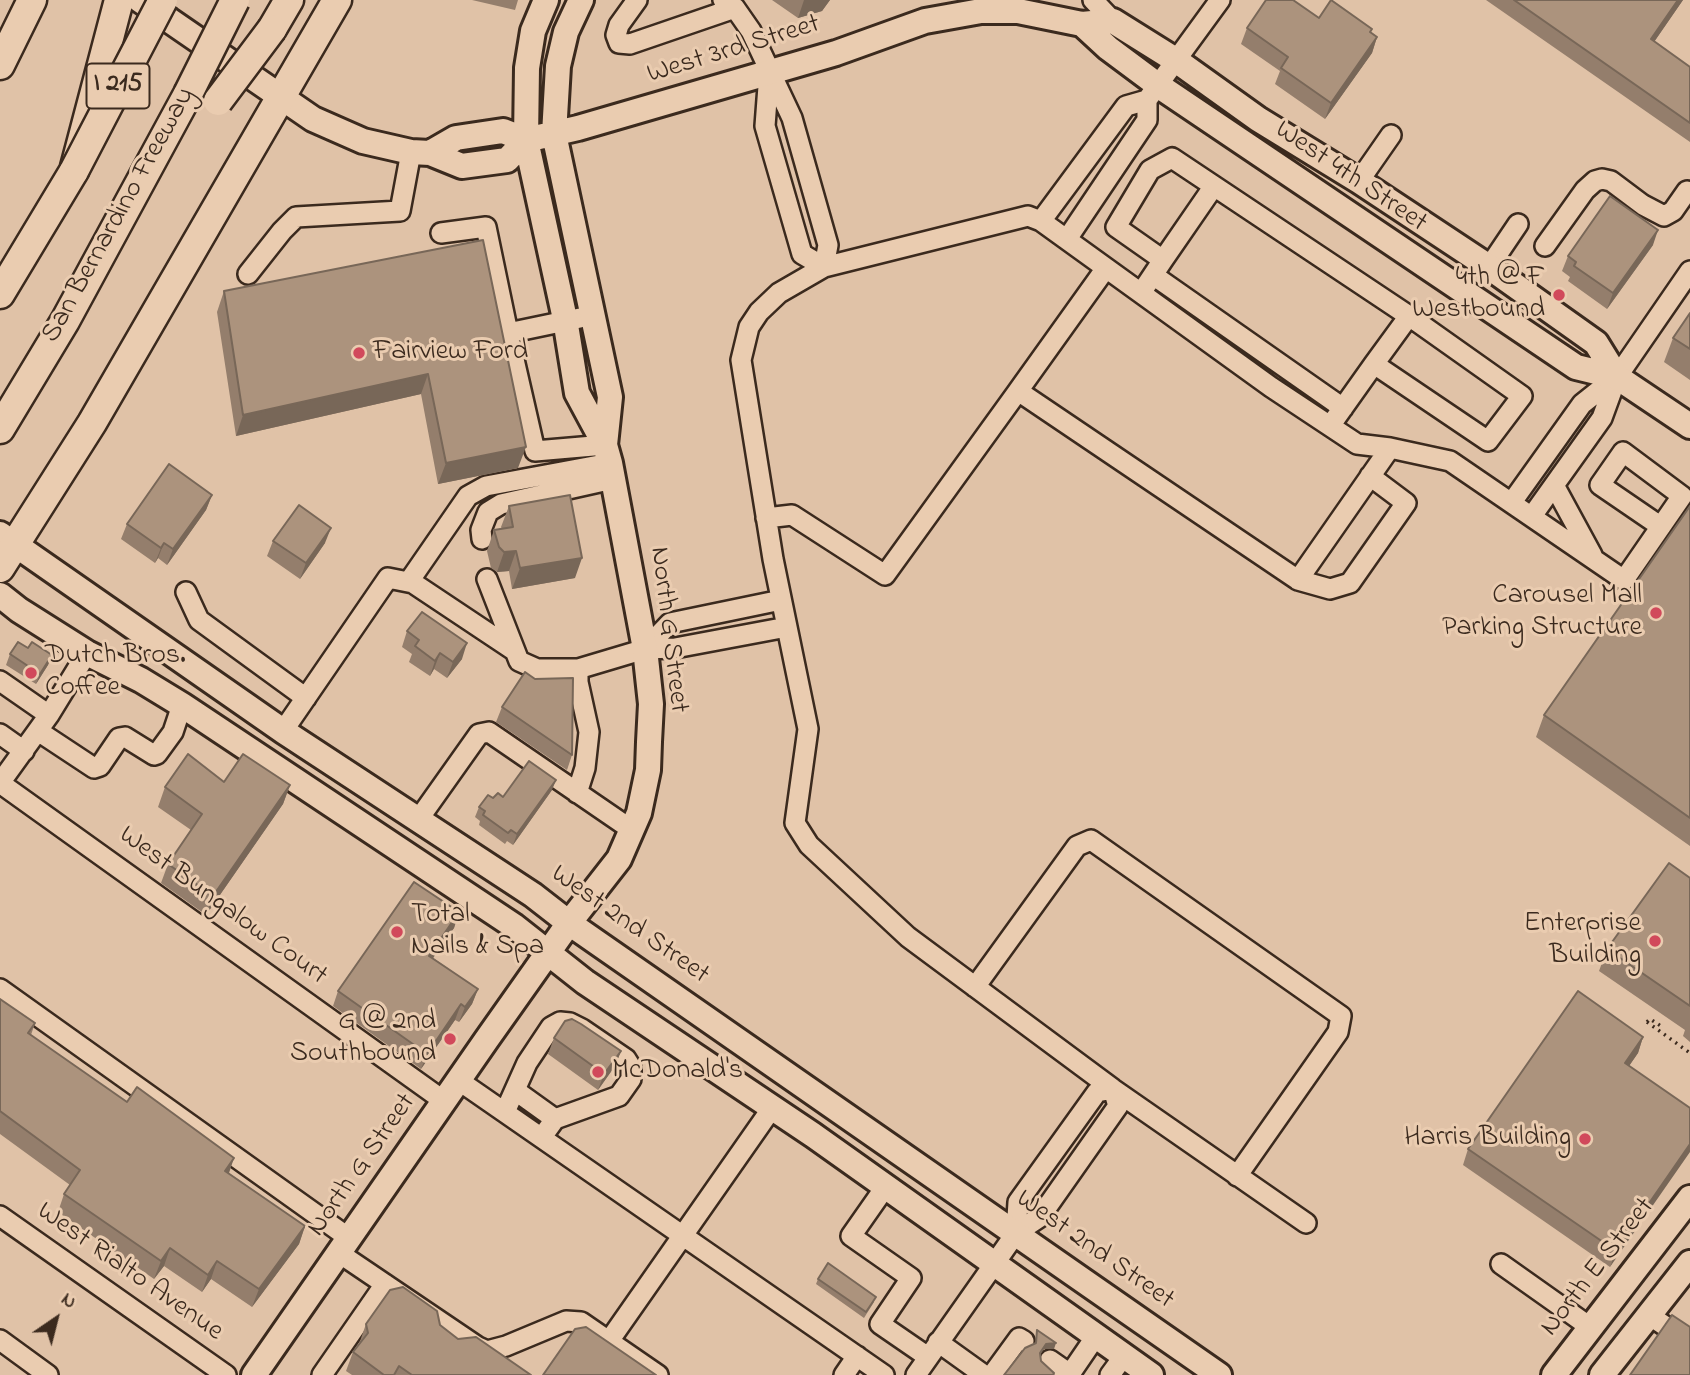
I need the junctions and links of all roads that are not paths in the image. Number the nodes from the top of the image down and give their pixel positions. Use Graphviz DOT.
graph roads {
  1 [pos="32,0"];
  2 [pos="119,0"];
  3 [pos="140,0"];
  4 [pos="163,0"];
  5 [pos="235,0"];
  6 [pos="289,0"];
  7 [pos="337,0"];
  8 [pos="546,0"];
  9 [pos="581,0"];
  10 [pos="637,0"];
  11 [pos="1093,0"];
  12 [pos="1220,0"];
  13 [pos="729,4"];
  14 [pos="985,5"];
  15 [pos="1113,21"];
  16 [pos="1082,24"];
  17 [pos="1177,61"];
  18 [pos="0,65"];
  19 [pos="769,72"];
  20 [pos="1153,93"];
  21 [pos="282,98"];
  22 [pos="168,132"];
  23 [pos="554,134"];
  24 [pos="1391,135"];
  25 [pos="526,140"];
  26 [pos="421,152"];
  27 [pos="74,171"];
  28 [pos="1359,181"];
  29 [pos="1214,186"];
  30 [pos="1690,193"];
  31 [pos="1041,221"];
  32 [pos="1518,224"];
  33 [pos="441,233"];
  34 [pos="1067,239"];
  35 [pos="1545,246"];
  36 [pos="824,267"];
  37 [pos="1158,267"];
  38 [pos="1489,267"];
  39 [pos="1106,268"];
  40 [pos="1690,271"];
  41 [pos="248,274"];
  42 [pos="1141,293"];
  43 [pos="0,294"];
  44 [pos="1409,316"];
  45 [pos="591,317"];
  46 [pos="565,319"];
  47 [pos="508,333"];
  48 [pos="1268,356"];
  49 [pos="1374,364"];
  50 [pos="1255,375"];
  51 [pos="1617,376"];
  52 [pos="1018,391"];
  53 [pos="1343,408"];
  54 [pos="1330,426"];
  55 [pos="1690,426"];
  56 [pos="0,429"];
  57 [pos="1390,448"];
  58 [pos="610,462"];
  59 [pos="1370,476"];
  60 [pos="1554,485"];
  61 [pos="1686,499"];
  62 [pos="1512,502"];
  63 [pos="1531,516"];
  64 [pos="766,518"];
  65 [pos="1660,526"];
  66 [pos="8,539"];
  67 [pos="482,539"];
  68 [pos="1593,557"];
  69 [pos="0,568"];
  70 [pos="487,579"];
  71 [pos="1298,580"];
  72 [pos="413,583"];
  73 [pos="186,592"];
  74 [pos="0,594"];
  75 [pos="781,600"];
  76 [pos="787,627"];
  77 [pos="645,649"];
  78 [pos="515,651"];
  79 [pos="87,653"];
  80 [pos="578,669"];
  81 [pos="0,681"];
  82 [pos="306,698"];
  83 [pos="182,705"];
  84 [pos="44,723"];
  85 [pos="283,731"];
  86 [pos="0,734"];
  87 [pos="24,751"];
  88 [pos="1,778"];
  89 [pos="577,793"];
  90 [pos="418,820"];
  91 [pos="632,830"];
  92 [pos="569,923"];
  93 [pos="548,952"];
  94 [pos="975,987"];
  95 [pos="0,989"];
  96 [pos="458,1080"];
  97 [pos="1113,1089"];
  98 [pos="516,1091"];
  99 [pos="444,1101"];
  100 [pos="772,1108"];
  101 [pos="505,1112"];
  102 [pos="555,1118"];
  103 [pos="541,1138"];
  104 [pos="1237,1176"];
  105 [pos="886,1186"];
  106 [pos="1690,1198"];
  107 [pos="0,1216"];
  108 [pos="1306,1223"];
  109 [pos="1016,1233"];
  110 [pos="682,1235"];
  111 [pos="344,1245"];
  112 [pos="995,1263"];
  113 [pos="1690,1263"];
  114 [pos="1501,1264"];
  115 [pos="385,1284"];
  116 [pos="1649,1315"];
  117 [pos="1590,1328"];
  118 [pos="1096,1336"];
  119 [pos="0,1340"];
  120 [pos="1689,1340"];
  121 [pos="609,1341"];
  122 [pos="1024,1341"];
  123 [pos="933,1350"];
  124 [pos="857,1356"];
  125 [pos="1050,1360"];
  126 [pos="1117,1365"];
  127 [pos="993,1374"];
  128 [pos="1069,1374"];
  129 [pos="48,1375"];
  130 [pos="226,1375"];
  131 [pos="254,1375"];
  132 [pos="322,1375"];
  133 [pos="658,1375"];
  134 [pos="844,1375"];
  135 [pos="884,1375"];
  136 [pos="916,1375"];
  137 [pos="1151,1375"];
  138 [pos="1219,1375"];
  139 [pos="1554,1375"];
  140 [pos="1602,1375"];
  1 -- 18 [label="highway"];
  2 -- 27 [label="highway, bridge"];
  3 -- 21 [label="main road"];
  4 -- 27 [label="highway, I 215, bridge"];
  5 -- 22 [label="highway, San Bernardino Freeway / I 215, bridge"];
  6 -- 22 [label="highway, bridge"];
  7 -- 21 [label="highway"];
  8 -- 25 [label="main road, North G Street"];
  9 -- 23 [label="main road, North G Street"];
  10 -- 13 [label="street"];
  11 -- 15 [label="street"];
  12 -- 17 [label="street"];
  13 -- 19 [label="street"];
  14 -- 16 [label="main road, West 3rd Street"];
  14 -- 19 [label="main road, West 3rd Street"];
  15 -- 16 [label="main road, West 3rd Street"];
  15 -- 17 [label="main road"];
  16 -- 20 [label="main road"];
  17 -- 20 [label="street"];
  17 -- 28 [label="main road, West 4th Street"];
  19 -- 23 [label="main road, West 3rd Street"];
  19 -- 36 [label="street"];
  19 -- 36 [label="street"];
  20 -- 31 [label="street"];
  20 -- 34 [label="street"];
  20 -- 51 [label="main road, West 4th Street"];
  21 -- 26 [label="main road"];
  21 -- 66 [label="highway"];
  22 -- 56 [label="highway, San Bernardino Freeway / I 215"];
  23 -- 25 [label="main road, West 3rd Street"];
  23 -- 45 [label="main road, North G Street"];
  24 -- 28 [label="street"];
  25 -- 26 [label="main road, West 3rd Street"];
  25 -- 46 [label="main road, North G Street"];
  26 -- 41 [label="street"];
  27 -- 43 [label="highway, I 215"];
  28 -- 38 [label="main road, West 4th Street"];
  29 -- 37 [label="street"];
  29 -- 37 [label="street"];
  29 -- 44 [label="street"];
  30 -- 35 [label="street"];
  31 -- 34 [label="street"];
  31 -- 36 [label="street"];
  32 -- 38 [label="street"];
  33 -- 47 [label="street"];
  34 -- 39 [label="street"];
  36 -- 64 [label="street"];
  37 -- 42 [label="street"];
  37 -- 48 [label="street"];
  38 -- 51 [label="main road, West 4th Street"];
  39 -- 42 [label="street"];
  39 -- 52 [label="street"];
  40 -- 51 [label="street"];
  42 -- 50 [label="street"];
  44 -- 49 [label="street"];
  44 -- 49 [label="street"];
  45 -- 46 [label="street"];
  45 -- 58 [label="main road, North G Street"];
  46 -- 47 [label="street"];
  46 -- 58 [label="main road, North G Street"];
  47 -- 58 [label="street"];
  48 -- 50 [label="street"];
  48 -- 53 [label="street"];
  49 -- 53 [label="street"];
  50 -- 54 [label="street"];
  51 -- 55 [label="main road, West 4th Street"];
  51 -- 60 [label="street"];
  51 -- 62 [label="street"];
  52 -- 64 [label="street"];
  52 -- 71 [label="street"];
  53 -- 54 [label="street"];
  54 -- 57 [label="street"];
  57 -- 59 [label="street"];
  57 -- 62 [label="street"];
  58 -- 67 [label="street"];
  58 -- 72 [label="street"];
  58 -- 77 [label="main road, North G Street"];
  59 -- 71 [label="street"];
  59 -- 71 [label="street"];
  60 -- 63 [label="street"];
  60 -- 68 [label="street"];
  61 -- 65 [label="street"];
  61 -- 65 [label="street"];
  62 -- 63 [label="street"];
  63 -- 68 [label="street"];
  64 -- 75 [label="street"];
  65 -- 68 [label="street"];
  66 -- 69 [label="highway"];
  66 -- 85 [label="main road, West 2nd Street"];
  70 -- 78 [label="street"];
  72 -- 78 [label="street"];
  72 -- 82 [label="street"];
  73 -- 82 [label="street"];
  74 -- 79 [label="main road"];
  75 -- 76 [label="street"];
  75 -- 77 [label="street"];
  76 -- 77 [label="street"];
  76 -- 94 [label="street"];
  77 -- 80 [label="street"];
  77 -- 91 [label="main road, North G Street"];
  78 -- 80 [label="street"];
  79 -- 83 [label="main road"];
  79 -- 84 [label="street"];
  80 -- 89 [label="street"];
  81 -- 84 [label="street"];
  82 -- 85 [label="street"];
  83 -- 84 [label="street"];
  83 -- 85 [label="main road"];
  83 -- 93 [label="main road"];
  84 -- 87 [label="street"];
  85 -- 90 [label="main road, West 2nd Street"];
  86 -- 87 [label="street"];
  87 -- 88 [label="street"];
  88 -- 99 [label="street, West Bungalow Court"];
  89 -- 90 [label="street"];
  89 -- 91 [label="street"];
  90 -- 92 [label="main road, West 2nd Street"];
  91 -- 92 [label="main road, North G Street"];
  92 -- 93 [label="main road, North G Street"];
  92 -- 109 [label="main road, West 2nd Street"];
  93 -- 96 [label="main road, North G Street"];
  93 -- 100 [label="main road"];
  94 -- 97 [label="street"];
  94 -- 104 [label="street"];
  95 -- 111 [label="street"];
  96 -- 99 [label="main road, North G Street"];
  96 -- 101 [label="street"];
  97 -- 104 [label="street"];
  97 -- 109 [label="street"];
  97 -- 109 [label="street"];
  98 -- 101 [label="street"];
  98 -- 102 [label="street"];
  98 -- 102 [label="street"];
  99 -- 111 [label="main road, North G Street"];
  100 -- 105 [label="main road"];
  100 -- 110 [label="street"];
  101 -- 103 [label="street"];
  102 -- 103 [label="street"];
  103 -- 110 [label="street"];
  104 -- 108 [label="street"];
  105 -- 112 [label="main road"];
  105 -- 123 [label="street"];
  106 -- 117 [label="main road, North E Street"];
  107 -- 130 [label="street, West Rialto Avenue"];
  109 -- 112 [label="street"];
  109 -- 138 [label="main road, West 2nd Street"];
  110 -- 121 [label="street"];
  110 -- 124 [label="street"];
  111 -- 115 [label="street"];
  111 -- 131 [label="main road, North G Street"];
  112 -- 118 [label="main road"];
  112 -- 123 [label="street"];
  113 -- 116 [label="main road"];
  114 -- 117 [label="street"];
  115 -- 121 [label="street"];
  115 -- 132 [label="street"];
  116 -- 120 [label="street"];
  116 -- 140 [label="main road"];
  117 -- 139 [label="main road, North E Street"];
  118 -- 126 [label="main road"];
  118 -- 128 [label="street"];
  119 -- 129 [label="street"];
  121 -- 133 [label="street"];
  122 -- 127 [label="street"];
  123 -- 127 [label="street"];
  123 -- 136 [label="street"];
  124 -- 134 [label="street"];
  124 -- 135 [label="street"];
  125 -- 128 [label="street"];
  126 -- 137 [label="main road"];
}
